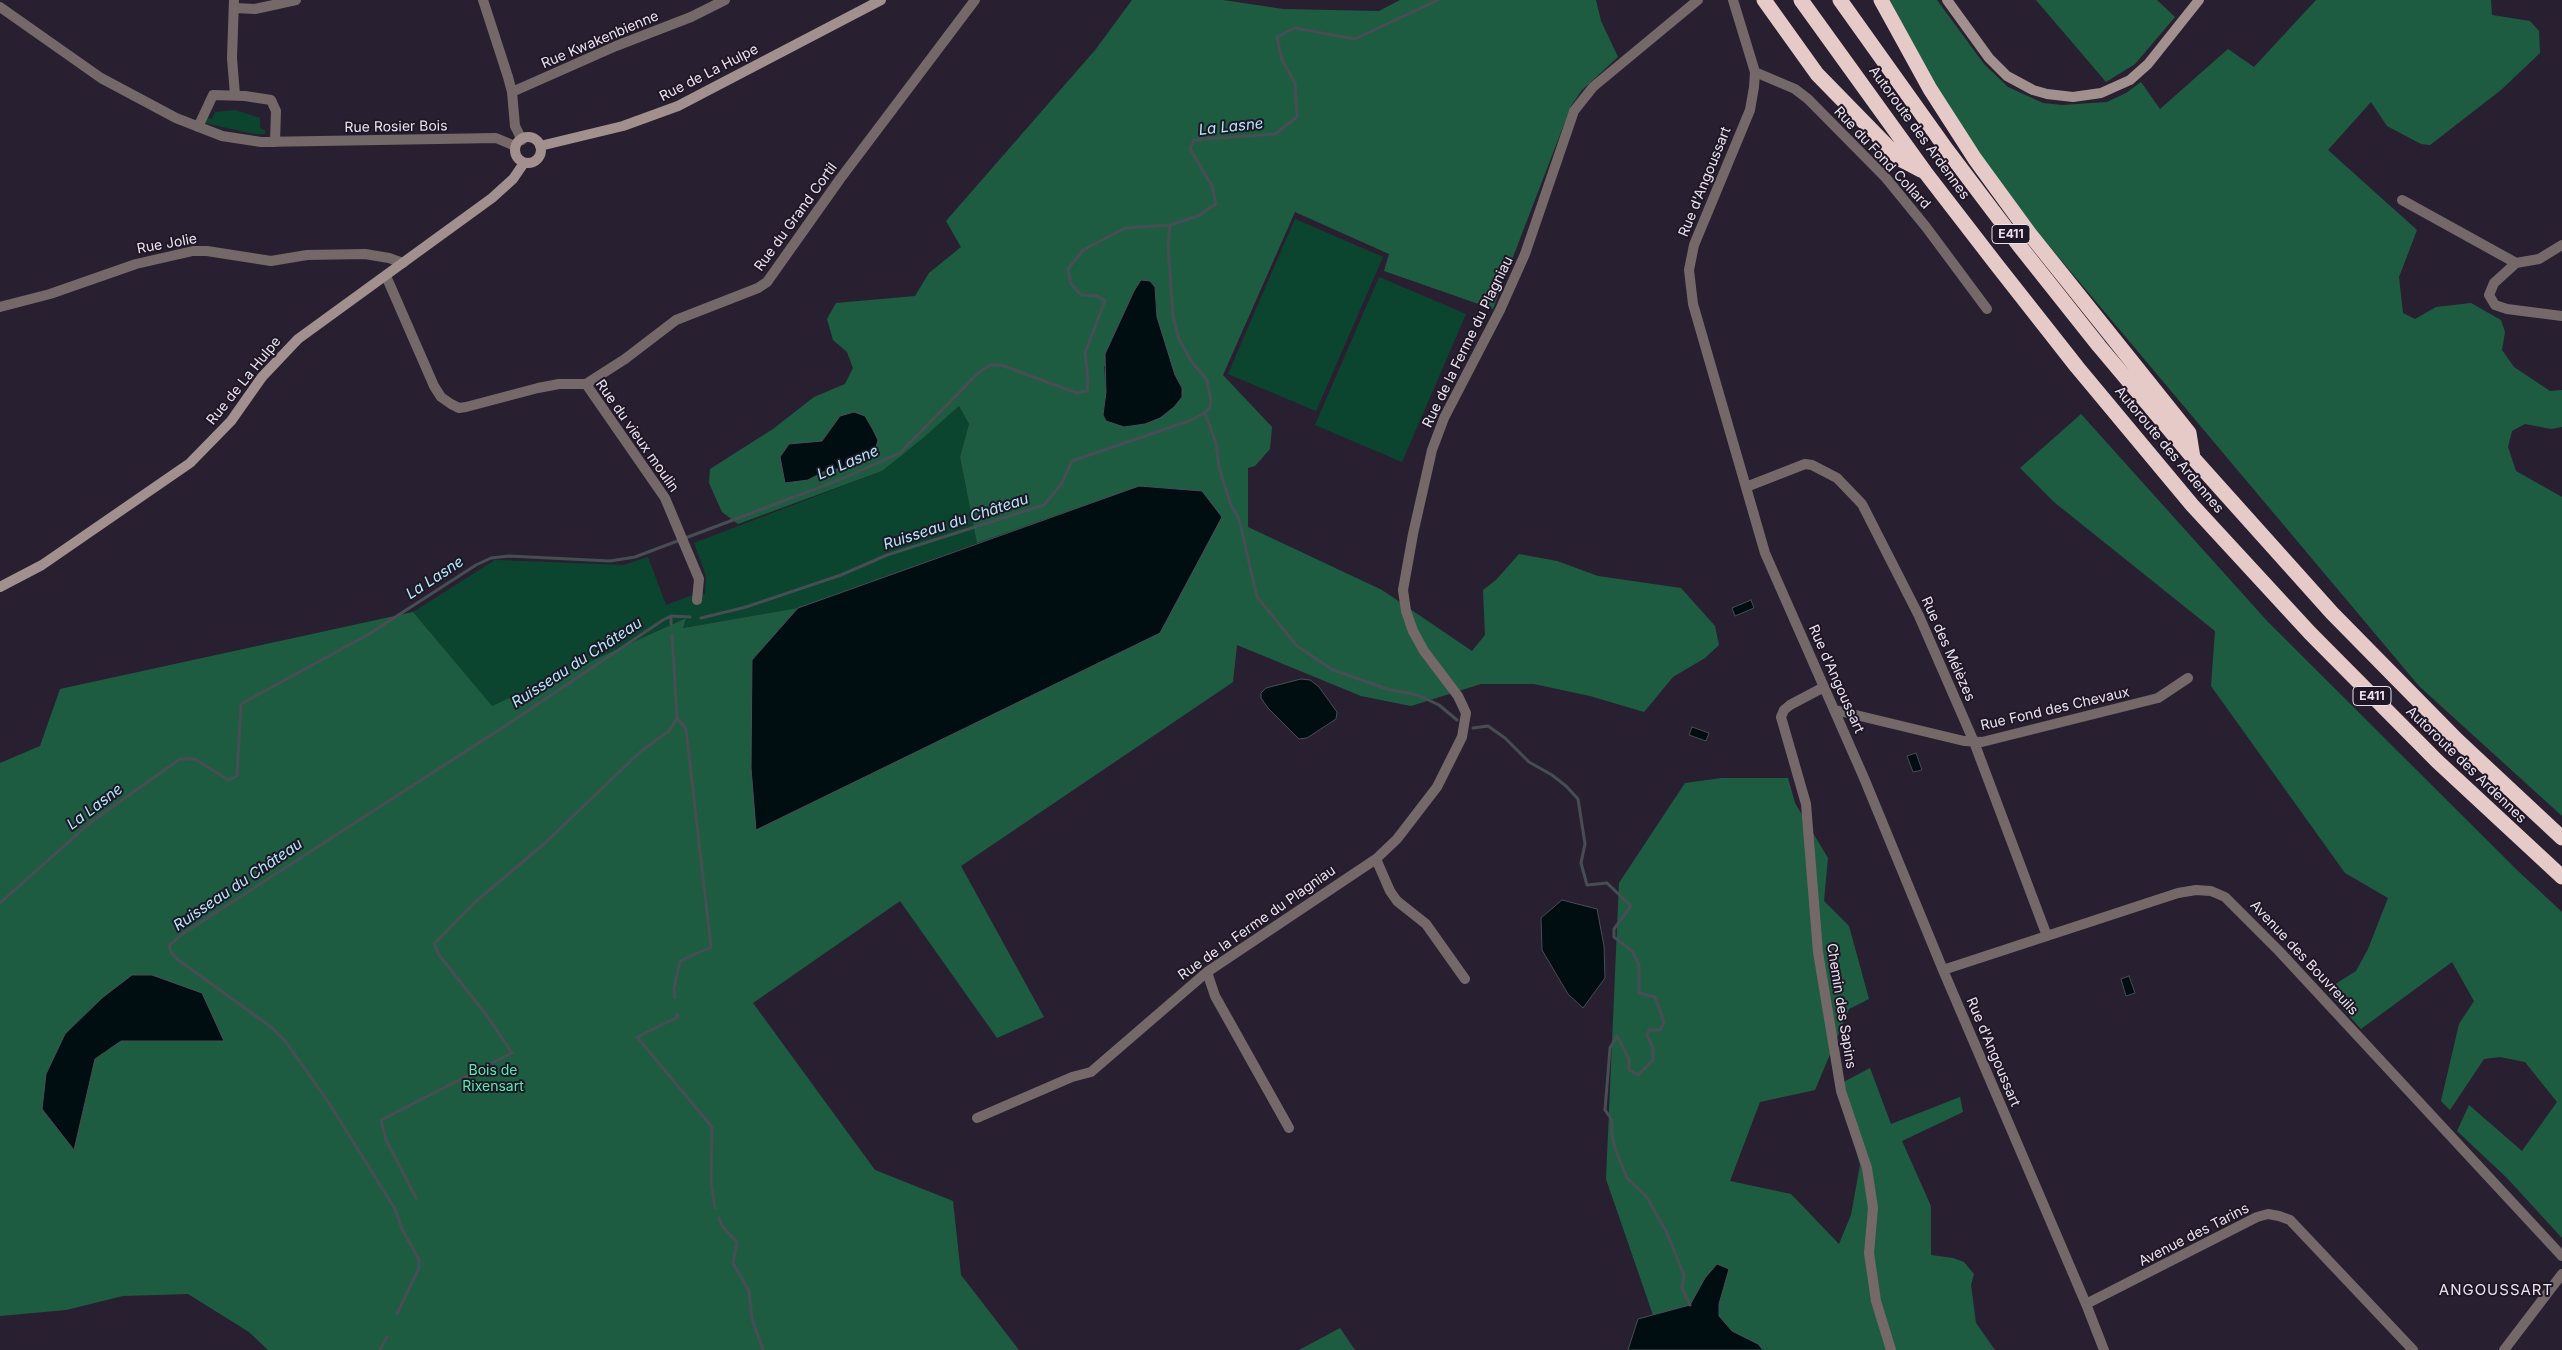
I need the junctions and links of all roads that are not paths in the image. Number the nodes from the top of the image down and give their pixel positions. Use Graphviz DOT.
graph roads {
  1 [pos="296,0"];
  2 [pos="483,0"];
  3 [pos="725,0"];
  4 [pos="881,0"];
  5 [pos="974,0"];
  6 [pos="1698,0"];
  7 [pos="1733,0"];
  8 [pos="1764,0"];
  9 [pos="1802,0"];
  10 [pos="1840,0"];
  11 [pos="1881,0"];
  12 [pos="1947,0"];
  13 [pos="2199,0"];
  14 [pos="234,4"];
  15 [pos="0,7"];
  16 [pos="1755,72"];
  17 [pos="512,92"];
  18 [pos="235,95"];
  19 [pos="515,126"];
  20 [pos="198,127"];
  21 [pos="496,138"];
  22 [pos="275,142"];
  23 [pos="518,143"];
  24 [pos="540,146"];
  25 [pos="524,163"];
  26 [pos="1925,172"];
  27 [pos="2402,200"];
  28 [pos="2562,245"];
  29 [pos="403,263"];
  30 [pos="2516,263"];
  31 [pos="386,276"];
  32 [pos="0,307"];
  33 [pos="1987,310"];
  34 [pos="2562,316"];
  35 [pos="586,384"];
  36 [pos="2194,459"];
  37 [pos="1746,487"];
  38 [pos="0,587"];
  39 [pos="696,600"];
  40 [pos="2188,678"];
  41 [pos="1824,687"];
  42 [pos="1835,710"];
  43 [pos="1974,742"];
  44 [pos="2562,838"];
  45 [pos="1376,859"];
  46 [pos="2562,877"];
  47 [pos="2047,936"];
  48 [pos="1943,970"];
  49 [pos="1208,972"];
  50 [pos="1466,980"];
  51 [pos="977,1118"];
  52 [pos="1289,1128"];
  53 [pos="2562,1256"];
  54 [pos="2562,1274"];
  55 [pos="2086,1304"];
  56 [pos="1891,1350"];
  57 [pos="2104,1350"];
  58 [pos="2413,1350"];
  59 [pos="2504,1350"];
  1 -- 14 [label="street"];
  2 -- 17 [label="street"];
  3 -- 17 [label="street, Rue Kwakenbienne"];
  4 -- 24 [label="street, Rue de La Hulpe"];
  5 -- 35 [label="street, Rue du Grand Cortil"];
  6 -- 45 [label="street, Rue de la Ferme du Plagniau"];
  7 -- 16 [label="street, Rue d'Angoussart"];
  8 -- 26 [label="highway"];
  9 -- 26 [label="highway, Autoroute des Ardennes / E411"];
  10 -- 36 [label="highway, Autoroute des Ardennes / E411"];
  11 -- 36 [label="highway"];
  12 -- 13 [label="street"];
  14 -- 18 [label="street"];
  15 -- 20 [label="street, Rue Rosier Bois"];
  16 -- 33 [label="street, Rue du Fond Collard"];
  16 -- 37 [label="street, Rue d'Angoussart"];
  17 -- 19 [label="street"];
  18 -- 20 [label="street"];
  18 -- 22 [label="street"];
  19 -- 21 [label="street"];
  19 -- 23 [label="street"];
  20 -- 22 [label="street, Rue Rosier Bois"];
  21 -- 22 [label="street, Rue Rosier Bois"];
  21 -- 23 [label="street, Rue Rosier Bois"];
  23 -- 24 [label="street"];
  23 -- 25 [label="street"];
  24 -- 25 [label="street"];
  25 -- 29 [label="street, Rue de La Hulpe"];
  26 -- 46 [label="highway, Autoroute des Ardennes / E411"];
  27 -- 30 [label="street"];
  28 -- 30 [label="street"];
  29 -- 31 [label="street, Rue de La Hulpe"];
  29 -- 32 [label="street, Rue Jolie"];
  30 -- 34 [label="street"];
  31 -- 35 [label="street, Rue du vieux moulin"];
  31 -- 38 [label="street, Rue de La Hulpe"];
  35 -- 39 [label="street, Rue du vieux moulin"];
  36 -- 44 [label="highway, Autoroute des Ardennes / E411"];
  37 -- 41 [label="street, Rue d'Angoussart"];
  37 -- 43 [label="street, Rue des Mélèzes"];
  40 -- 43 [label="street, Rue Fond des Chevaux"];
  41 -- 42 [label="street, Rue d'Angoussart"];
  41 -- 56 [label="street, Chemin des Sapins"];
  42 -- 43 [label="street, Rue Fond des Chevaux"];
  42 -- 48 [label="street, Rue d'Angoussart"];
  43 -- 47 [label="street, Rue des Mélèzes"];
  45 -- 49 [label="street, Rue de la Ferme du Plagniau"];
  45 -- 50 [label="street"];
  47 -- 48 [label="street, Avenue des Bouvreuils"];
  47 -- 53 [label="street, Avenue des Bouvreuils"];
  48 -- 55 [label="street, Rue d'Angoussart"];
  49 -- 51 [label="street, Rue de la Ferme du Plagniau"];
  49 -- 52 [label="street"];
  54 -- 59 [label="street"];
  55 -- 57 [label="street, Rue d'Angoussart"];
  55 -- 58 [label="street, Avenue des Tarins"];
}
